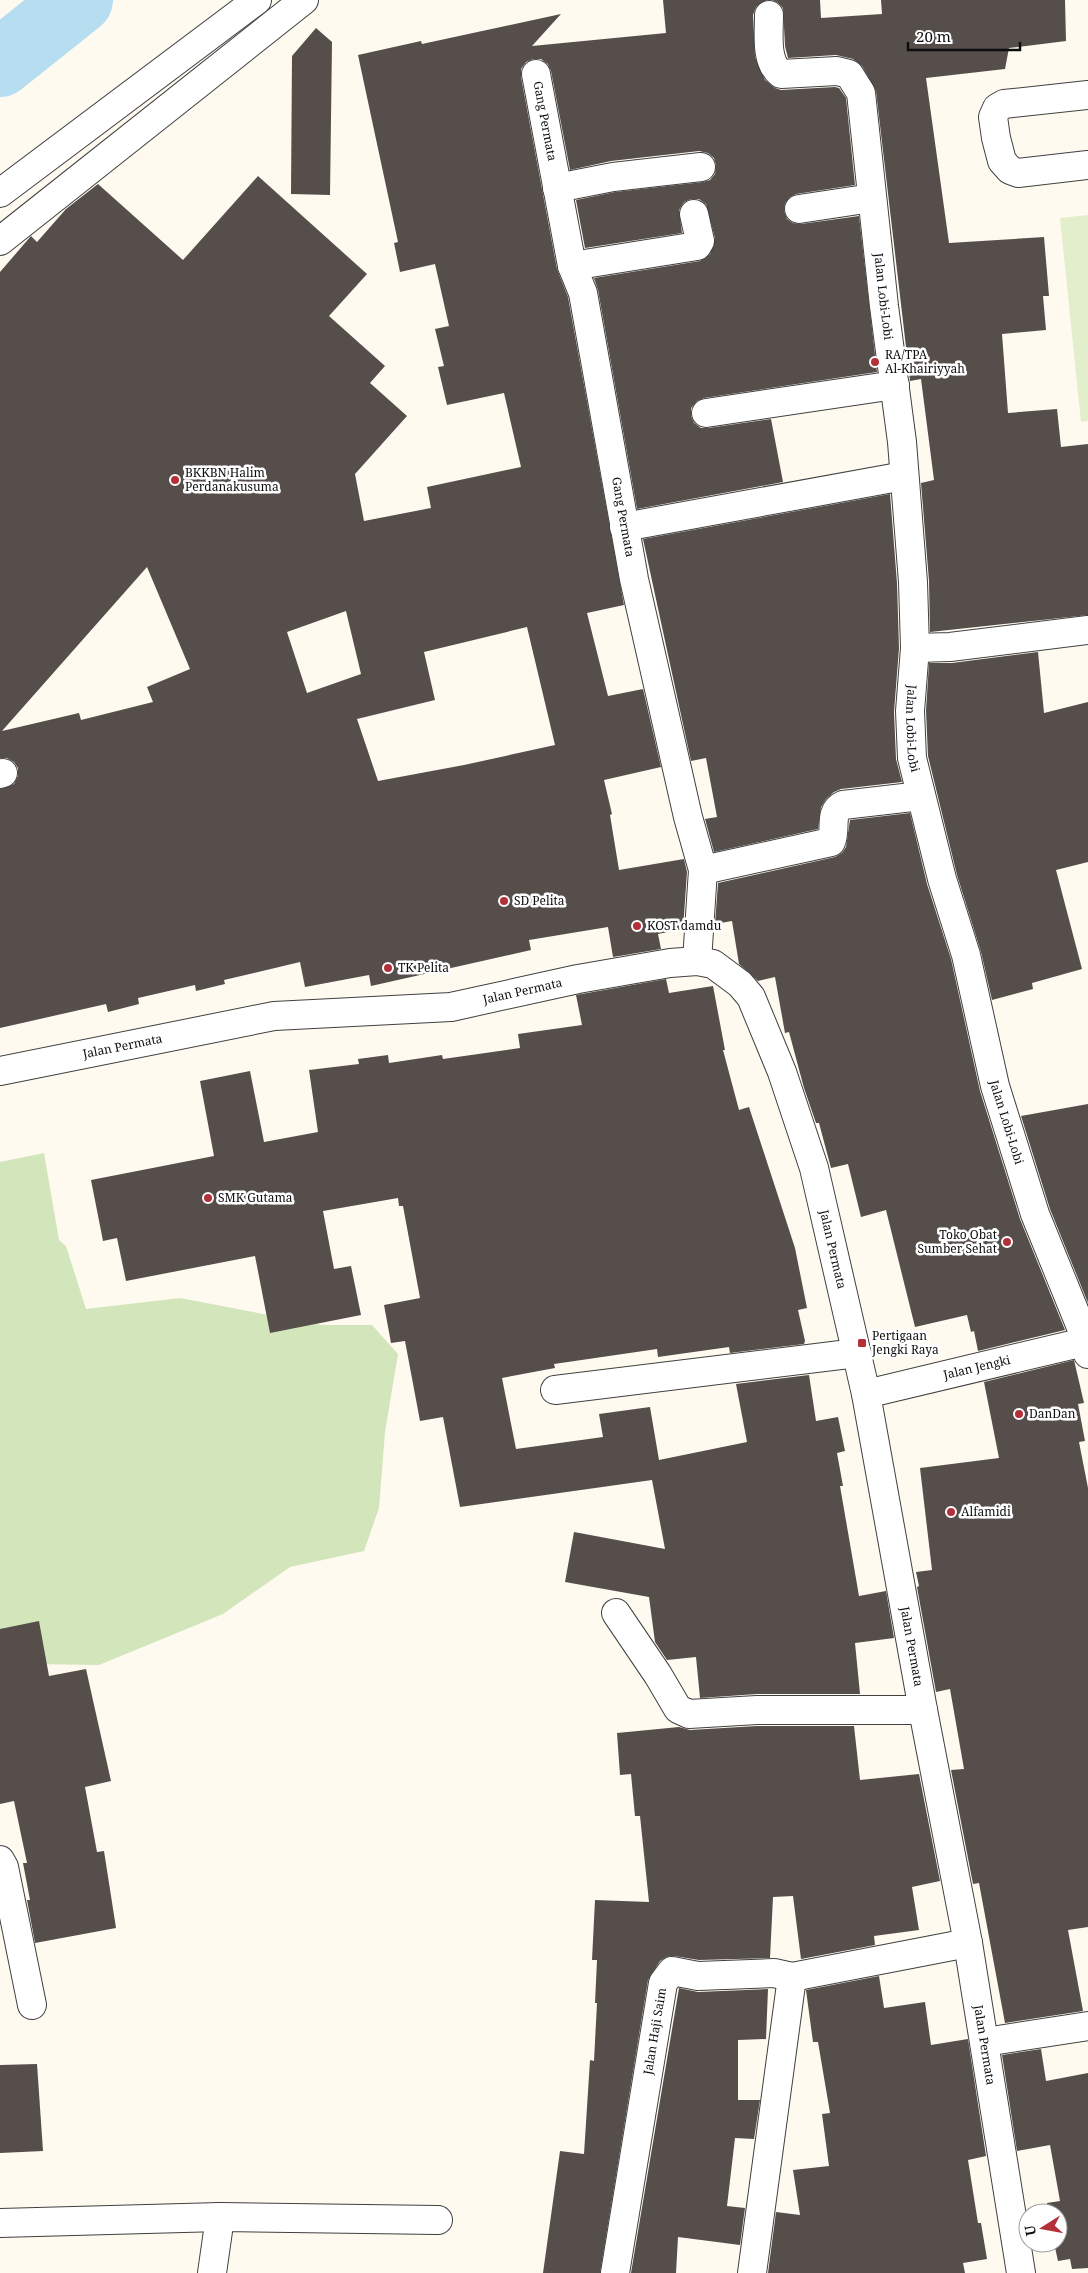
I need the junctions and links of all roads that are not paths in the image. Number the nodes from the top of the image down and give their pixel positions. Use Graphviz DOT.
graph roads {
  1 [pos="304,0"];
  2 [pos="250,5"];
  3 [pos="769,15"];
  4 [pos="266,30"];
  5 [pos="536,74"];
  6 [pos="1088,95"];
  7 [pos="1088,165"];
  8 [pos="701,167"];
  9 [pos="557,188"];
  10 [pos="0,193"];
  11 [pos="872,198"];
  12 [pos="799,209"];
  13 [pos="694,214"];
  14 [pos="0,241"];
  15 [pos="572,266"];
  16 [pos="894,385"];
  17 [pos="706,413"];
  18 [pos="904,476"];
  19 [pos="624,527"];
  20 [pos="1088,630"];
  21 [pos="915,648"];
  22 [pos="921,796"];
  23 [pos="703,870"];
  24 [pos="697,961"];
  25 [pos="0,1071"];
  26 [pos="1088,1346"];
  27 [pos="857,1353"];
  28 [pos="555,1390"];
  29 [pos="866,1394"];
  30 [pos="616,1613"];
  31 [pos="923,1710"];
  32 [pos="0,1860"];
  33 [pos="968,1943"];
  34 [pos="792,1977"];
  35 [pos="32,2005"];
  36 [pos="1088,2026"];
  37 [pos="985,2042"];
  38 [pos="220,2217"];
  39 [pos="438,2220"];
  40 [pos="0,2223"];
  41 [pos="212,2273"];
  42 [pos="614,2273"];
  43 [pos="752,2273"];
  44 [pos="1021,2273"];
  1 -- 4 [label="street"];
  2 -- 4 [label="street"];
  2 -- 10 [label="street"];
  3 -- 11 [label="street, Jalan Lobi-Lobi"];
  4 -- 14 [label="street"];
  5 -- 9 [label="street, Gang Permata"];
  6 -- 7 [label="street"];
  8 -- 9 [label="street"];
  9 -- 15 [label="street, Gang Permata"];
  11 -- 12 [label="street"];
  11 -- 16 [label="street, Jalan Lobi-Lobi"];
  13 -- 15 [label="street"];
  15 -- 19 [label="street, Gang Permata"];
  16 -- 17 [label="street"];
  16 -- 18 [label="street, Jalan Lobi-Lobi"];
  18 -- 19 [label="street"];
  18 -- 21 [label="street, Jalan Lobi-Lobi"];
  19 -- 23 [label="street, Gang Permata"];
  20 -- 21 [label="street"];
  21 -- 22 [label="street, Jalan Lobi-Lobi"];
  22 -- 23 [label="street"];
  22 -- 26 [label="street, Jalan Lobi-Lobi"];
  23 -- 24 [label="street, Gang Permata"];
  24 -- 25 [label="street, Jalan Permata"];
  24 -- 27 [label="street, Jalan Permata"];
  26 -- 29 [label="street, Jalan Jengki"];
  27 -- 28 [label="street"];
  27 -- 29 [label="street, Jalan Permata"];
  29 -- 31 [label="street, Jalan Permata"];
  30 -- 31 [label="street"];
  31 -- 33 [label="street, Jalan Permata"];
  32 -- 35 [label="street"];
  33 -- 34 [label="street, Jalan Haji Saim"];
  33 -- 37 [label="street, Jalan Permata"];
  34 -- 42 [label="street, Jalan Haji Saim"];
  34 -- 43 [label="street"];
  36 -- 37 [label="street"];
  37 -- 44 [label="street, Jalan Permata"];
  38 -- 39 [label="street"];
  38 -- 40 [label="street"];
  38 -- 41 [label="street"];
}
